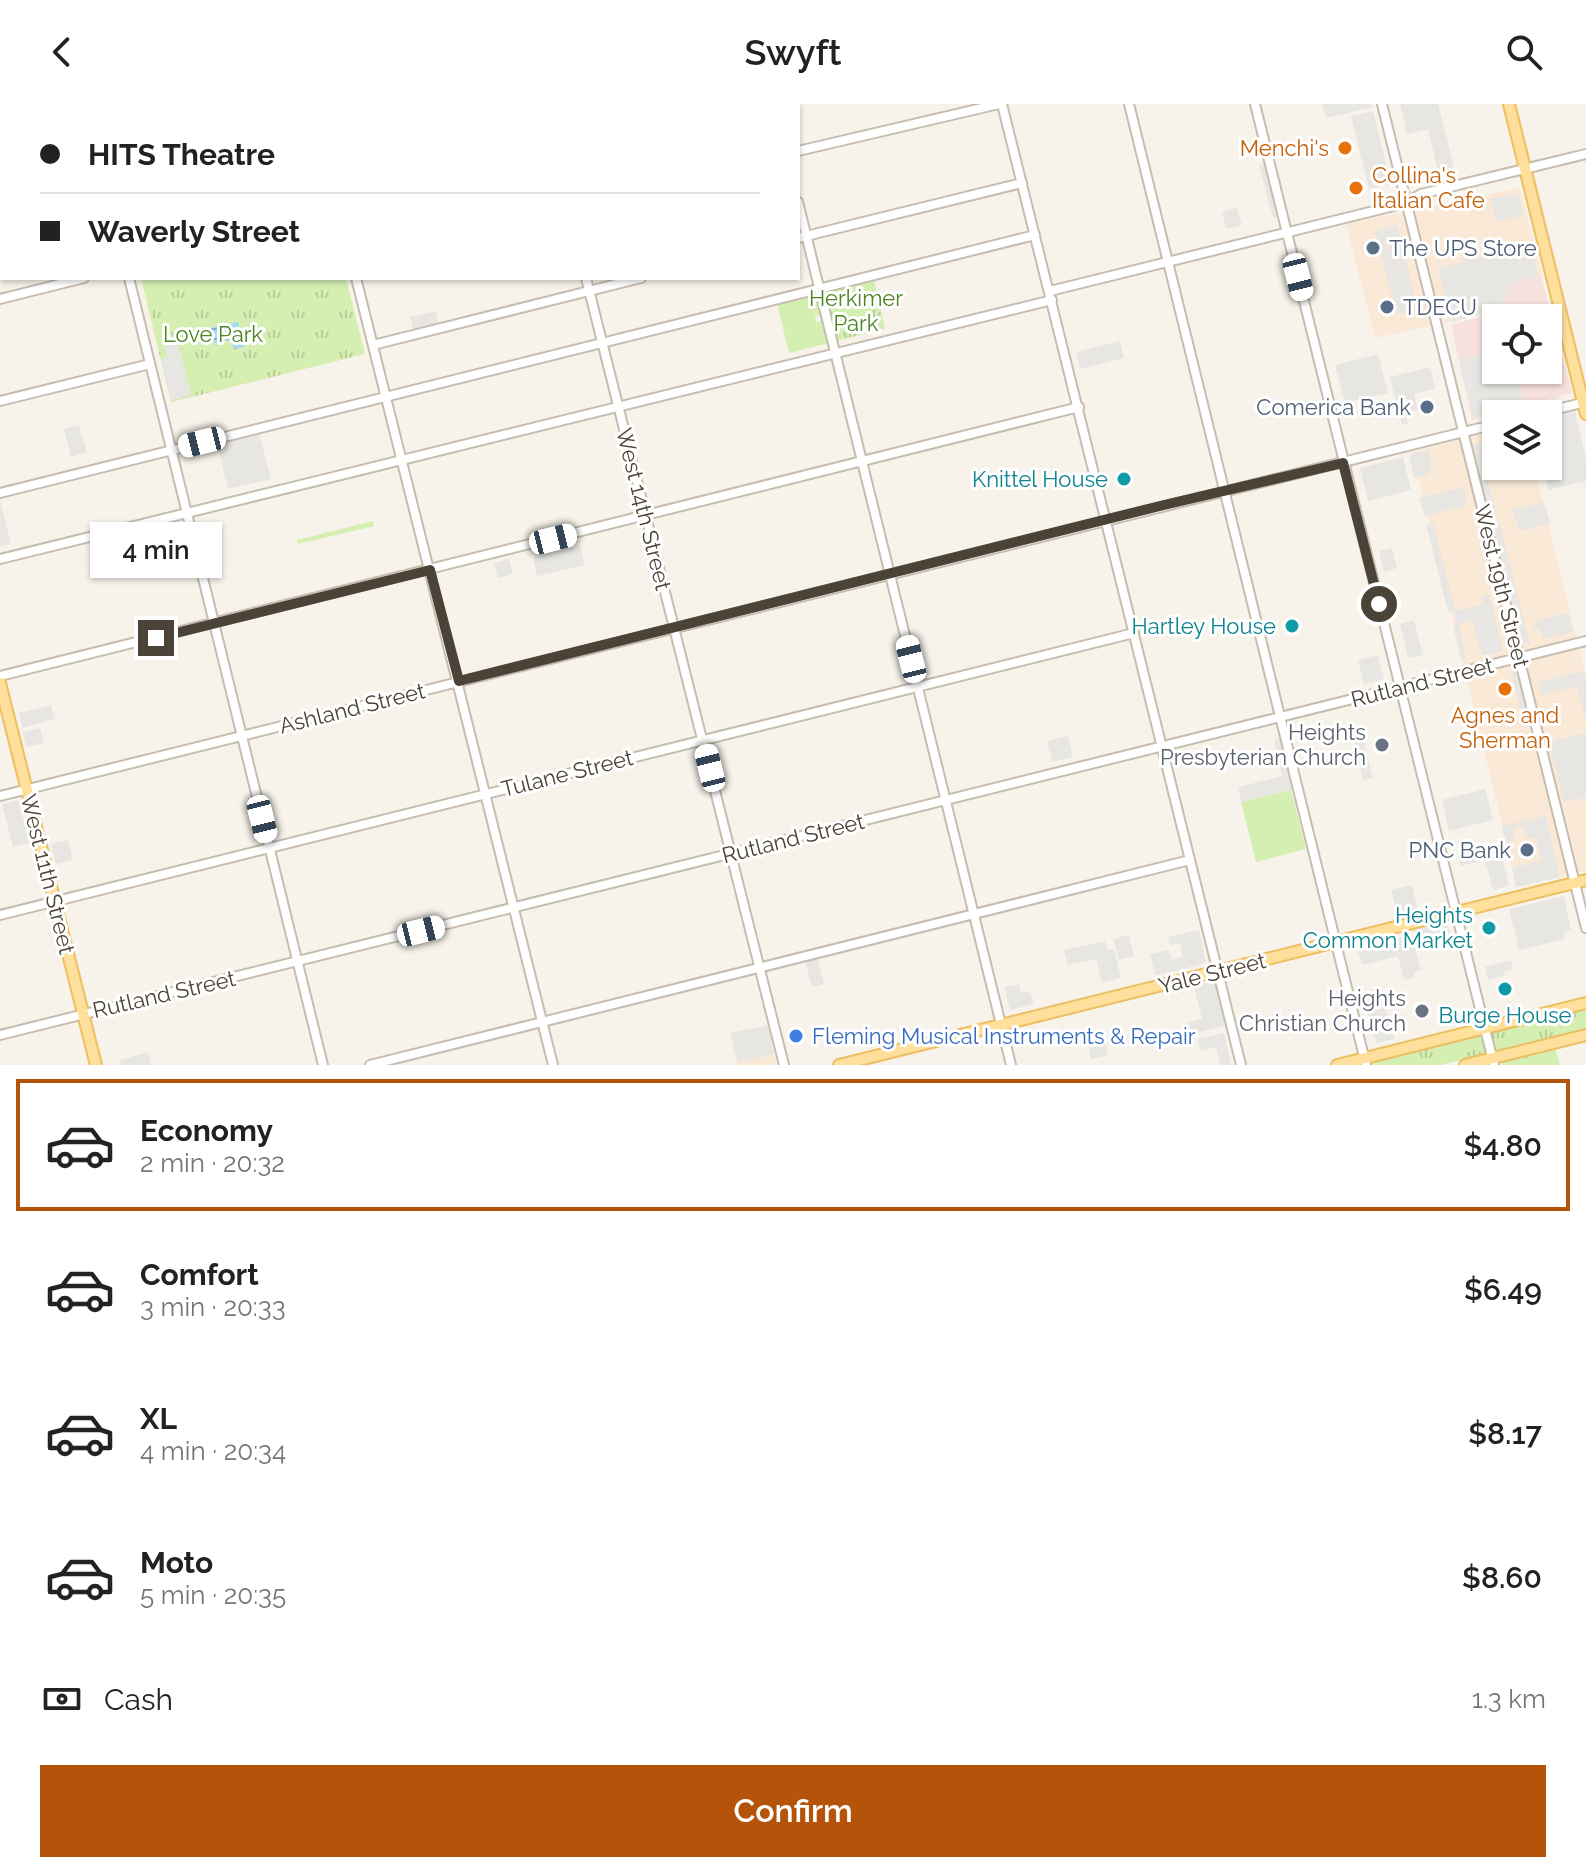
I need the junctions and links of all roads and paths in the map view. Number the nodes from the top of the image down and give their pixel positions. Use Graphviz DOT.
graph roads {
  1 [pos="1000,104"];
  2 [pos="1129,104"];
  3 [pos="1255,104"];
  4 [pos="1382,104"];
  5 [pos="1509,104"];
  6 [pos="800,151"];
  7 [pos="1586,154"];
  8 [pos="1525,169"];
  9 [pos="1022,183"];
  10 [pos="1406,203"];
  11 [pos="1287,232"];
  12 [pos="1035,235"];
  13 [pos="802,237"];
  14 [pos="1169,261"];
  15 [pos="76,280"];
  16 [pos="129,280"];
  17 [pos="357,280"];
  18 [pos="586,280"];
  19 [pos="633,280"];
  20 [pos="819,289"];
  21 [pos="589,291"];
  22 [pos="1051,296"];
  23 [pos="0,299"];
  24 [pos="603,343"];
  25 [pos="373,345"];
  26 [pos="835,354"];
  27 [pos="150,364"];
  28 [pos="386,396"];
  29 [pos="0,401"];
  30 [pos="618,406"];
  31 [pos="1585,406"];
  32 [pos="1079,407"];
  33 [pos="1562,410"];
  34 [pos="1482,428"];
  35 [pos="1465,433"];
  36 [pos="171,450"];
  37 [pos="403,459"];
  38 [pos="862,462"];
  39 [pos="1343,463"];
  40 [pos="1225,491"];
  41 [pos="0,493"];
  42 [pos="187,515"];
  43 [pos="646,516"];
  44 [pos="1107,520"];
  45 [pos="0,559"];
  46 [pos="430,570"];
  47 [pos="890,573"];
  48 [pos="214,623"];
  49 [pos="674,627"];
  50 [pos="1134,633"];
  51 [pos="1586,641"];
  52 [pos="1519,658"];
  53 [pos="0,676"];
  54 [pos="459,681"];
  55 [pos="0,683"];
  56 [pos="918,687"];
  57 [pos="1401,687"];
  58 [pos="1281,717"];
  59 [pos="242,735"];
  60 [pos="702,739"];
  61 [pos="1162,747"];
  62 [pos="27,789"];
  63 [pos="486,793"];
  64 [pos="0,796"];
  65 [pos="947,800"];
  66 [pos="269,848"];
  67 [pos="732,854"];
  68 [pos="1190,860"];
  69 [pos="1580,881"];
  70 [pos="54,901"];
  71 [pos="514,908"];
  72 [pos="1457,912"];
  73 [pos="975,913"];
  74 [pos="0,915"];
  75 [pos="1586,928"];
  76 [pos="1337,942"];
  77 [pos="297,962"];
  78 [pos="760,967"];
  79 [pos="1217,972"];
  80 [pos="1586,1003"];
  81 [pos="83,1013"];
  82 [pos="542,1021"];
  83 [pos="1001,1025"];
  84 [pos="1485,1028"];
  85 [pos="0,1035"];
  86 [pos="1586,1035"];
  87 [pos="1365,1061"];
  88 [pos="1493,1062"];
  89 [pos="96,1065"];
  90 [pos="323,1065"];
  91 [pos="370,1065"];
  92 [pos="553,1065"];
  93 [pos="784,1065"];
  94 [pos="839,1065"];
  95 [pos="1011,1065"];
  96 [pos="1241,1065"];
  97 [pos="1337,1065"];
  98 [pos="1465,1065"];
  1 -- 6 [label="street"];
  1 -- 9 [label="street"];
  2 -- 14 [label="street"];
  3 -- 11 [label="street"];
  4 -- 10 [label="street, West 19th Street"];
  5 -- 8 [label="main road"];
  7 -- 8 [label="street"];
  8 -- 10 [label="street"];
  8 -- 31 [label="main road"];
  9 -- 12 [label="street"];
  9 -- 13 [label="street"];
  10 -- 11 [label="street"];
  10 -- 35 [label="street, West 19th Street"];
  11 -- 14 [label="street"];
  11 -- 39 [label="street"];
  12 -- 20 [label="street"];
  12 -- 22 [label="street"];
  13 -- 20 [label="street"];
  14 -- 22 [label="street"];
  14 -- 40 [label="street"];
  15 -- 23 [label="street"];
  16 -- 27 [label="street"];
  17 -- 25 [label="street"];
  18 -- 21 [label="street, West 14th Street"];
  19 -- 21 [label="street"];
  20 -- 24 [label="street"];
  20 -- 26 [label="street"];
  21 -- 24 [label="street, West 14th Street"];
  21 -- 25 [label="street"];
  22 -- 26 [label="street"];
  22 -- 32 [label="street"];
  24 -- 28 [label="street"];
  24 -- 30 [label="street, West 14th Street"];
  25 -- 28 [label="street"];
  26 -- 30 [label="street"];
  26 -- 38 [label="street"];
  27 -- 29 [label="street"];
  27 -- 36 [label="street"];
  28 -- 36 [label="street"];
  28 -- 37 [label="street"];
  30 -- 37 [label="street"];
  30 -- 43 [label="street, West 14th Street"];
  31 -- 33 [label="street"];
  32 -- 38 [label="street"];
  32 -- 44 [label="street"];
  34 -- 35 [label="street, Ashland Street"];
  35 -- 39 [label="street, Ashland Street"];
  35 -- 52 [label="street, West 19th Street"];
  36 -- 41 [label="street"];
  36 -- 42 [label="street"];
  37 -- 42 [label="street"];
  37 -- 46 [label="street"];
  38 -- 43 [label="street"];
  38 -- 47 [label="street"];
  39 -- 40 [label="street, Ashland Street"];
  39 -- 57 [label="street"];
  40 -- 44 [label="street, Ashland Street"];
  40 -- 58 [label="street"];
  42 -- 45 [label="street"];
  42 -- 48 [label="street"];
  43 -- 46 [label="street"];
  43 -- 49 [label="street, West 14th Street"];
  44 -- 47 [label="street, Ashland Street"];
  44 -- 50 [label="street"];
  46 -- 48 [label="street"];
  46 -- 54 [label="street"];
  47 -- 49 [label="street, Ashland Street"];
  47 -- 56 [label="street"];
  48 -- 53 [label="street"];
  48 -- 59 [label="street"];
  49 -- 54 [label="street, Ashland Street"];
  49 -- 60 [label="street, West 14th Street"];
  50 -- 56 [label="street, Tulane Street"];
  50 -- 61 [label="street"];
  51 -- 52 [label="street, Rutland Street"];
  52 -- 57 [label="street, Rutland Street"];
  52 -- 69 [label="street, West 19th Street"];
  54 -- 59 [label="street, Ashland Street"];
  54 -- 63 [label="street"];
  55 -- 62 [label="main road, West 11th Street"];
  56 -- 60 [label="street, Tulane Street"];
  56 -- 65 [label="street"];
  57 -- 58 [label="street, Rutland Street"];
  57 -- 72 [label="street"];
  58 -- 61 [label="street, Rutland Street"];
  58 -- 76 [label="street"];
  59 -- 62 [label="street, Ashland Street"];
  59 -- 66 [label="street"];
  60 -- 63 [label="street, Tulane Street"];
  60 -- 67 [label="street, West 14th Street"];
  61 -- 65 [label="street, Rutland Street"];
  61 -- 68 [label="street"];
  62 -- 64 [label="street, Ashland Street"];
  62 -- 70 [label="main road, West 11th Street"];
  63 -- 66 [label="street, Tulane Street"];
  63 -- 71 [label="street"];
  65 -- 67 [label="street, Rutland Street"];
  65 -- 73 [label="street"];
  66 -- 70 [label="street, Tulane Street"];
  66 -- 77 [label="street"];
  67 -- 71 [label="street, Rutland Street"];
  67 -- 78 [label="street, West 14th Street"];
  68 -- 73 [label="street"];
  68 -- 79 [label="street"];
  69 -- 72 [label="main road, Yale Street"];
  69 -- 75 [label="street, West 19th Street"];
  70 -- 74 [label="street, Tulane Street"];
  70 -- 81 [label="main road, West 11th Street"];
  71 -- 77 [label="street, Rutland Street"];
  71 -- 82 [label="street"];
  72 -- 76 [label="main road, Yale Street"];
  72 -- 84 [label="street"];
  73 -- 78 [label="street"];
  73 -- 83 [label="street"];
  76 -- 79 [label="main road, Yale Street"];
  76 -- 87 [label="street"];
  77 -- 81 [label="street, Rutland Street"];
  77 -- 90 [label="street"];
  78 -- 82 [label="street"];
  78 -- 93 [label="street, West 14th Street"];
  79 -- 83 [label="main road, Yale Street"];
  79 -- 96 [label="street"];
  80 -- 84 [label="main road"];
  81 -- 85 [label="street, Rutland Street"];
  81 -- 89 [label="main road, West 11th Street"];
  82 -- 91 [label="street"];
  82 -- 92 [label="street"];
  83 -- 94 [label="main road, Yale Street"];
  83 -- 95 [label="street"];
  84 -- 87 [label="main road"];
  84 -- 88 [label="street"];
  86 -- 88 [label="main road"];
  87 -- 97 [label="main road"];
  88 -- 98 [label="main road"];
}
